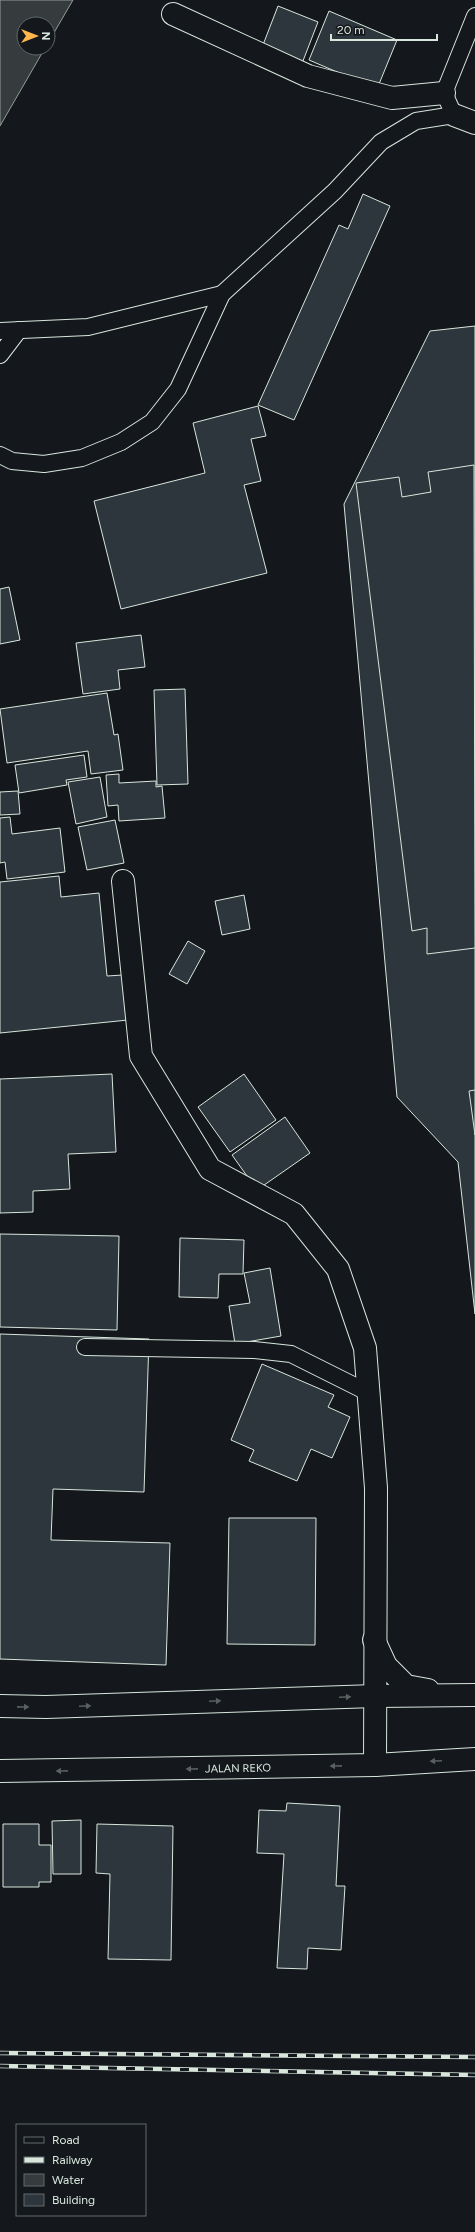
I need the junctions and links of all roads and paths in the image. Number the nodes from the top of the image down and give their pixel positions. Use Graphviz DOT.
graph roads {
  1 [pos="173,14"];
  2 [pos="475,16"];
  3 [pos="444,93"];
  4 [pos="454,115"];
  5 [pos="475,123"];
  6 [pos="222,294"];
  7 [pos="19,330"];
  8 [pos="0,331"];
  9 [pos="0,355"];
  10 [pos="0,455"];
  11 [pos="123,881"];
  12 [pos="86,1347"];
  13 [pos="369,1393"];
  14 [pos="374,1640"];
  15 [pos="466,1695"];
  16 [pos="375,1696"];
  17 [pos="0,1706"];
  18 [pos="475,1759"];
  19 [pos="375,1765"];
  20 [pos="0,1771"];
  1 -- 3 [label="street"];
  2 -- 3 [label="lane"];
  3 -- 4 [label="lane"];
  4 -- 5 [label="street"];
  4 -- 6 [label="lane"];
  6 -- 7 [label="lane"];
  6 -- 10 [label="lane"];
  7 -- 8 [label="lane"];
  7 -- 9 [label="lane"];
  11 -- 13 [label="street"];
  12 -- 13 [label="lane"];
  13 -- 14 [label="street"];
  14 -- 15 [label="street"];
  14 -- 16 [label="street"];
  15 -- 16 [label="street"];
  17 -- 16 [label="street, one-way"];
  16 -- 19 [label="street"];
  18 -- 19 [label="street, JALAN REKO, one-way"];
  19 -- 20 [label="street, JALAN REKO, one-way"];
}
